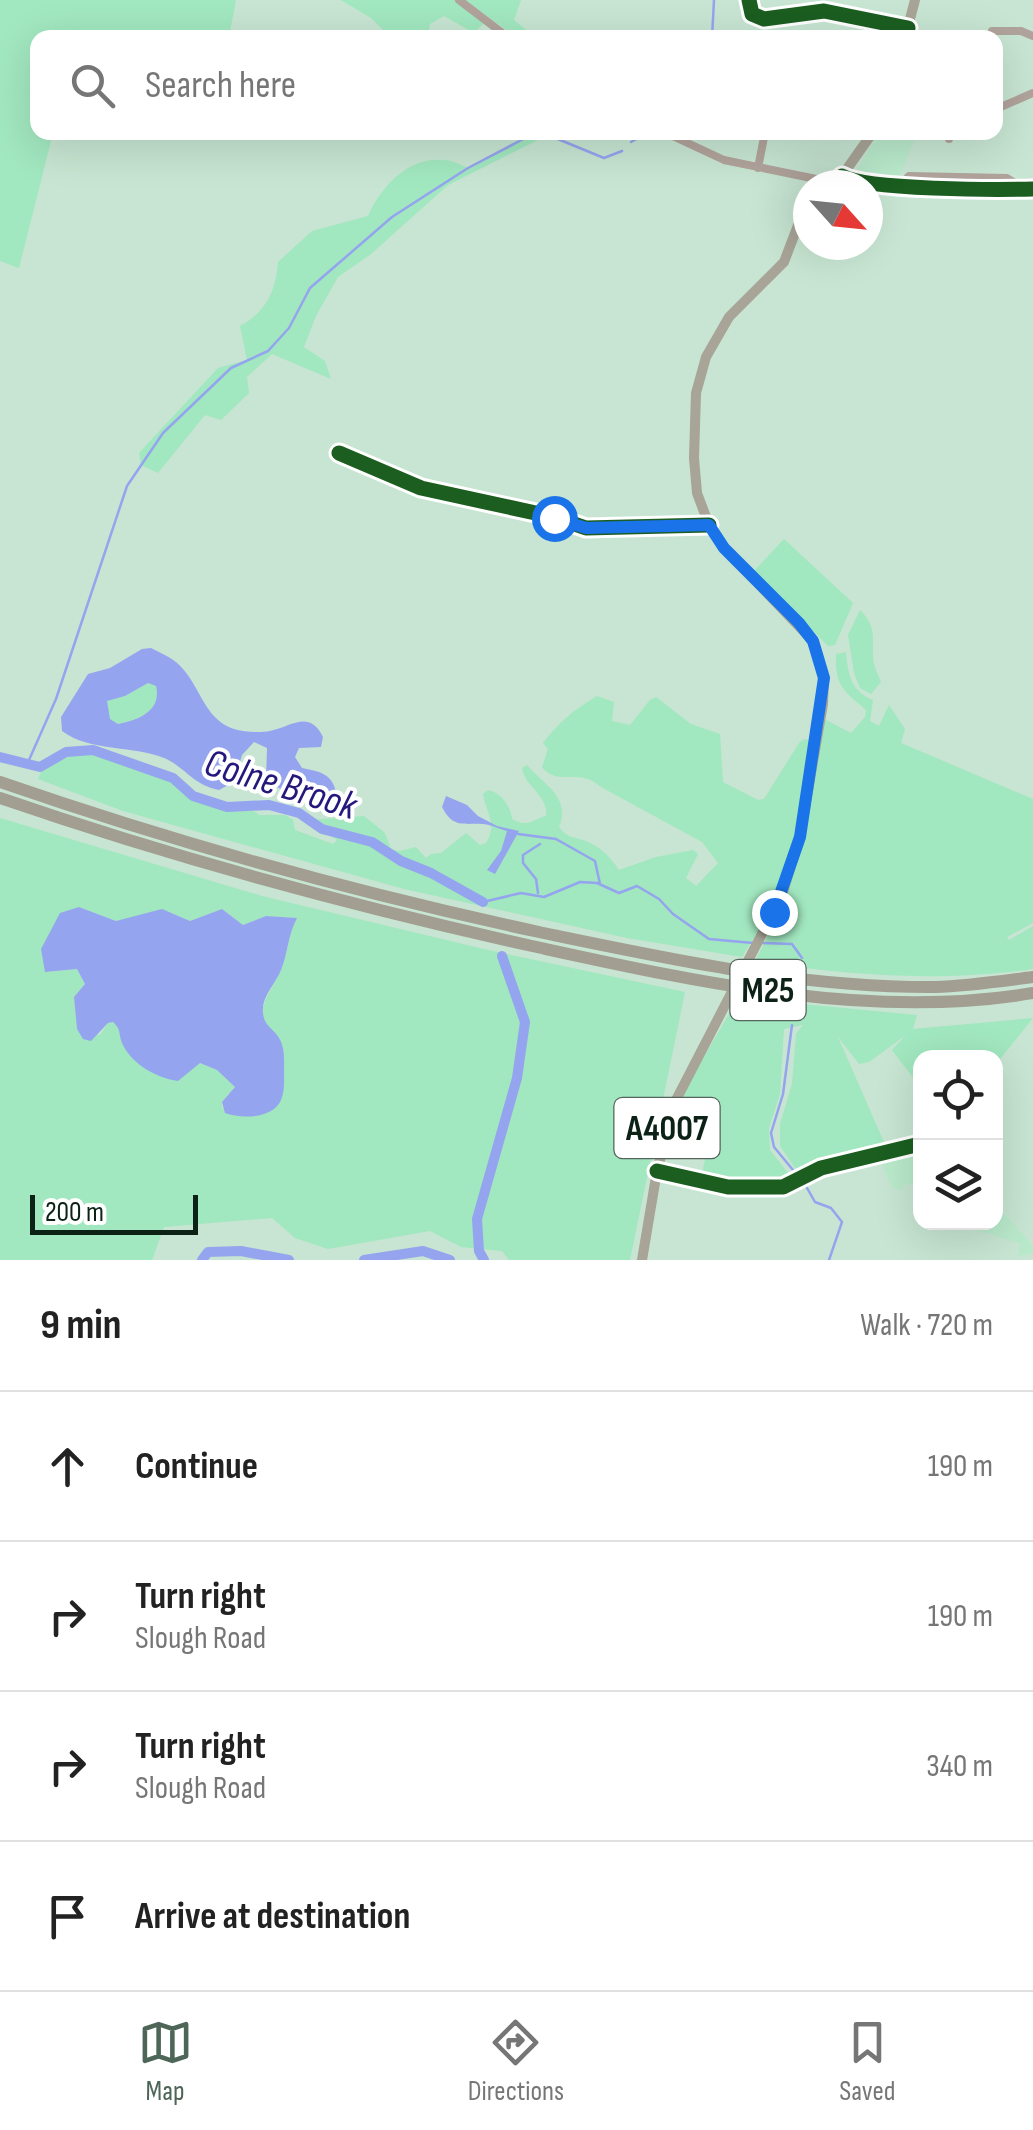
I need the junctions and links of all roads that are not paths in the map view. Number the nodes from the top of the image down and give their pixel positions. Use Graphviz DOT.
graph roads {
  1 [pos="459,0"];
  2 [pos="749,0"];
  3 [pos="914,0"];
  4 [pos="498,30"];
  5 [pos="894,30"];
  6 [pos="907,30"];
  7 [pos="1003,32"];
  8 [pos="1033,36"];
  9 [pos="1033,93"];
  10 [pos="1003,107"];
  11 [pos="679,140"];
  12 [pos="763,140"];
  13 [pos="867,140"];
  14 [pos="758,168"];
  15 [pos="846,170"];
  16 [pos="793,176"];
  17 [pos="883,184"];
  18 [pos="1028,189"];
  19 [pos="793,238"];
  20 [pos="339,454"];
  21 [pos="709,525"];
  22 [pos="0,782"];
  23 [pos="0,798"];
  24 [pos="1033,977"];
  25 [pos="1033,993"];
  26 [pos="913,1146"];
  27 [pos="657,1171"];
  28 [pos="642,1260"];
  1 -- 4 [label="street"];
  2 -- 5 [label="street"];
  3 -- 6 [label="main road"];
  7 -- 8 [label="street"];
  9 -- 10 [label="street"];
  11 -- 14 [label="street"];
  12 -- 14 [label="street"];
  13 -- 15 [label="main road"];
  14 -- 16 [label="street"];
  17 -- 18 [label="street"];
  19 -- 21 [label="main road, A4007"];
  20 -- 21 [label="street"];
  21 -- 27 [label="main road, A4007"];
  22 -- 24 [label="highway, M25"];
  23 -- 25 [label="highway, M25"];
  26 -- 27 [label="street"];
  27 -- 28 [label="main road, A4007"];
}
